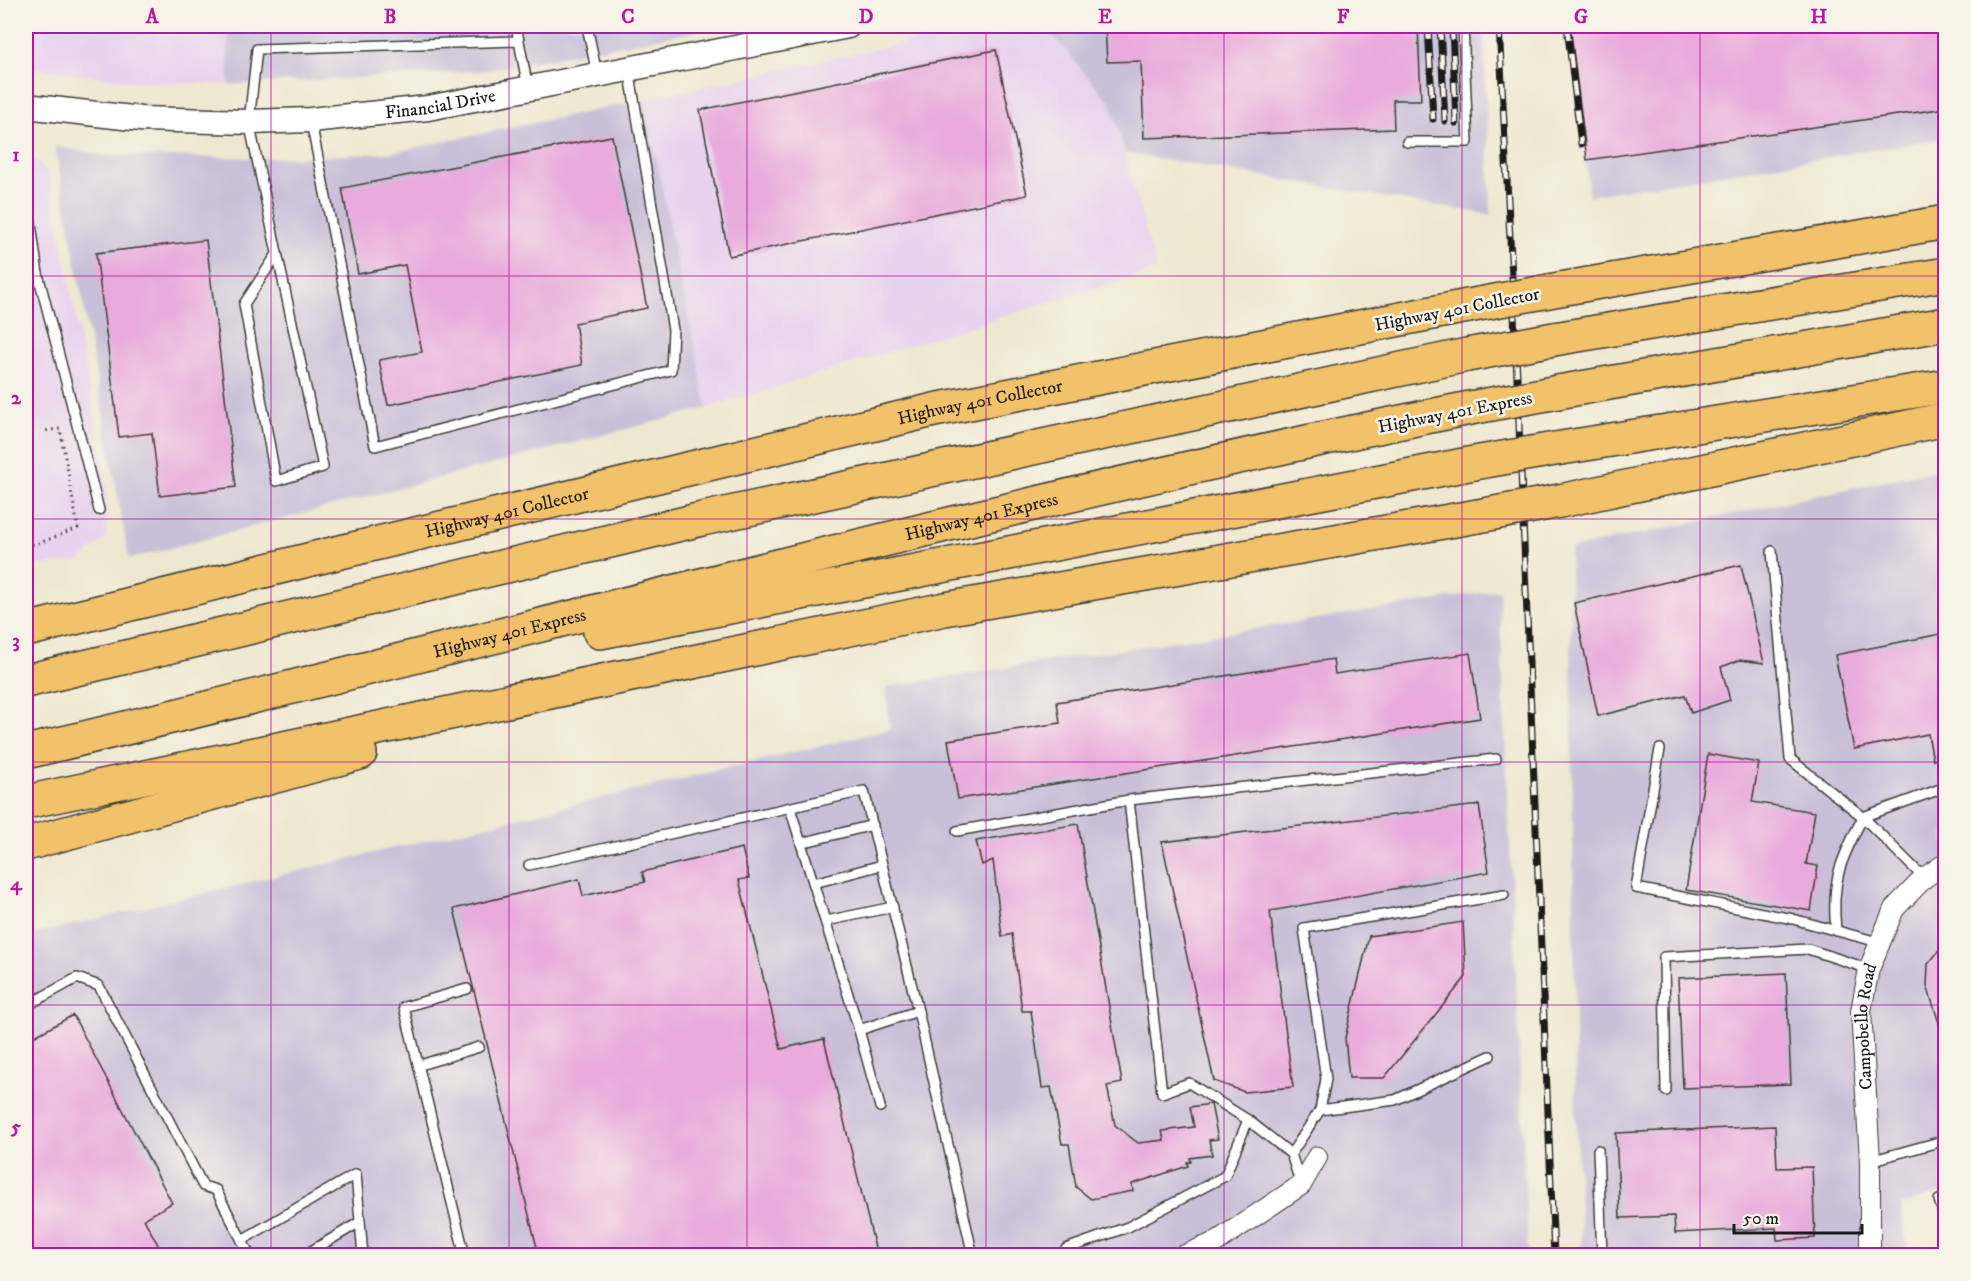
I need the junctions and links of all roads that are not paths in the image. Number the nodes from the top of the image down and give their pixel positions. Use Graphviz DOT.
graph roads {
  1 [pos="516,26"];
  2 [pos="587,26"];
  3 [pos="848,26"];
  4 [pos="1463,26"];
  5 [pos="519,41"];
  6 [pos="629,69"];
  7 [pos="597,76"];
  8 [pos="529,90"];
  9 [pos="27,106"];
  10 [pos="310,120"];
  11 [pos="249,122"];
  12 [pos="26,138"];
  13 [pos="1407,142"];
  14 [pos="26,188"];
  15 [pos="1946,222"];
  16 [pos="29,229"];
  17 [pos="277,254"];
  18 [pos="26,274"];
  19 [pos="38,274"];
  20 [pos="1946,274"];
  21 [pos="1946,324"];
  22 [pos="1946,386"];
  23 [pos="1946,420"];
  24 [pos="99,510"];
  25 [pos="1772,551"];
  26 [pos="328,555"];
  27 [pos="945,609"];
  28 [pos="26,611"];
  29 [pos="26,630"];
  30 [pos="26,681"];
  31 [pos="256,698"];
  32 [pos="1660,749"];
  33 [pos="26,752"];
  34 [pos="1496,759"];
  35 [pos="1946,787"];
  36 [pos="1129,800"];
  37 [pos="26,802"];
  38 [pos="790,808"];
  39 [pos="1863,817"];
  40 [pos="873,825"];
  41 [pos="957,831"];
  42 [pos="801,843"];
  43 [pos="26,844"];
  44 [pos="1946,863"];
  45 [pos="529,865"];
  46 [pos="882,865"];
  47 [pos="1924,878"];
  48 [pos="814,884"];
  49 [pos="1504,895"];
  50 [pos="893,907"];
  51 [pos="826,921"];
  52 [pos="1836,931"];
  53 [pos="1878,942"];
  54 [pos="1869,969"];
  55 [pos="467,989"];
  56 [pos="26,1006"];
  57 [pos="918,1011"];
  58 [pos="859,1030"];
  59 [pos="479,1047"];
  60 [pos="1490,1056"];
  61 [pos="420,1065"];
  62 [pos="1666,1092"];
  63 [pos="880,1107"];
  64 [pos="1320,1110"];
  65 [pos="1248,1120"];
  66 [pos="1946,1140"];
  67 [pos="1598,1150"];
  68 [pos="1291,1154"];
  69 [pos="1317,1157"];
  70 [pos="1869,1161"];
  71 [pos="1301,1185"];
  72 [pos="1946,1198"];
  73 [pos="1946,1221"];
  74 [pos="360,1222"];
  75 [pos="242,1240"];
  76 [pos="1066,1249"];
  77 [pos="1870,1255"];
  78 [pos="250,1256"];
  79 [pos="303,1256"];
  80 [pos="363,1256"];
  81 [pos="465,1256"];
  82 [pos="973,1256"];
  83 [pos="1183,1256"];
  84 [pos="1602,1256"];
  85 [pos="1824,1256"];
  1 -- 5 [label="lane"];
  2 -- 7 [label="lane"];
  3 -- 6 [label="street, Financial Drive"];
  4 -- 13 [label="lane"];
  5 -- 8 [label="lane"];
  5 -- 11 [label="lane"];
  6 -- 7 [label="street, Financial Drive"];
  6 -- 10 [label="lane"];
  7 -- 8 [label="street, Financial Drive"];
  8 -- 10 [label="street, Financial Drive"];
  9 -- 11 [label="street, Financial Drive"];
  9 -- 12 [label="lane"];
  10 -- 11 [label="street, Financial Drive"];
  11 -- 17 [label="lane"];
  14 -- 16 [label="lane"];
  15 -- 26 [label="highway, Highway 401 Collector, bridge"];
  16 -- 19 [label="lane"];
  17 -- 17 [label="lane"];
  18 -- 19 [label="lane"];
  19 -- 24 [label="lane"];
  20 -- 30 [label="highway, bridge"];
  21 -- 31 [label="highway, Highway 401 Express, bridge"];
  22 -- 31 [label="highway, bridge"];
  23 -- 27 [label="highway, bridge"];
  25 -- 39 [label="lane"];
  26 -- 28 [label="highway"];
  26 -- 29 [label="highway, Highway 401 Collector"];
  27 -- 37 [label="highway"];
  27 -- 43 [label="highway"];
  31 -- 33 [label="highway, Highway 401 Express"];
  32 -- 52 [label="lane"];
  34 -- 36 [label="lane"];
  35 -- 39 [label="lane"];
  36 -- 41 [label="lane"];
  36 -- 65 [label="lane"];
  38 -- 40 [label="lane"];
  38 -- 42 [label="lane"];
  38 -- 45 [label="lane"];
  39 -- 47 [label="lane"];
  39 -- 52 [label="lane"];
  40 -- 42 [label="lane"];
  40 -- 46 [label="lane"];
  42 -- 48 [label="lane"];
  44 -- 47 [label="street, Campobello Road"];
  46 -- 48 [label="lane"];
  46 -- 50 [label="lane"];
  47 -- 53 [label="street, Campobello Road"];
  48 -- 51 [label="lane"];
  49 -- 64 [label="lane"];
  50 -- 51 [label="lane"];
  50 -- 57 [label="lane"];
  51 -- 58 [label="lane"];
  52 -- 53 [label="lane"];
  53 -- 54 [label="street, Campobello Road"];
  54 -- 62 [label="lane"];
  54 -- 70 [label="street, Campobello Road"];
  55 -- 61 [label="lane"];
  56 -- 75 [label="lane"];
  57 -- 58 [label="lane"];
  57 -- 82 [label="lane"];
  58 -- 63 [label="lane"];
  59 -- 61 [label="lane"];
  60 -- 64 [label="lane"];
  61 -- 81 [label="lane"];
  64 -- 68 [label="lane"];
  65 -- 68 [label="lane"];
  65 -- 76 [label="lane"];
  66 -- 70 [label="lane"];
  67 -- 84 [label="lane"];
  68 -- 71 [label="lane"];
  69 -- 71 [label="street"];
  70 -- 77 [label="street, Campobello Road"];
  71 -- 83 [label="street"];
  72 -- 73 [label="lane"];
  74 -- 75 [label="lane"];
  74 -- 79 [label="lane"];
  74 -- 80 [label="lane"];
  75 -- 78 [label="lane"];
  77 -- 85 [label="lane"];
}
